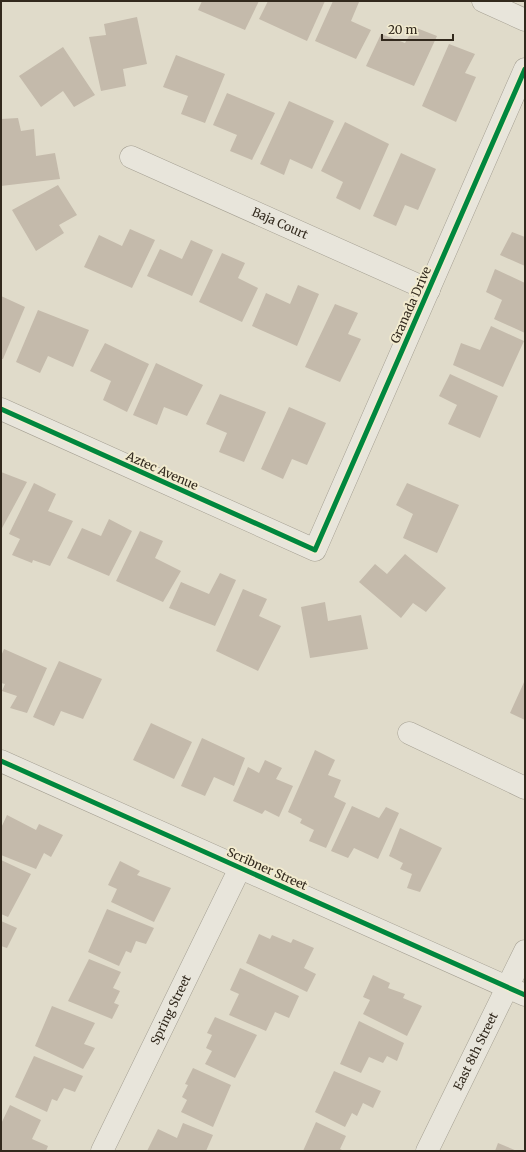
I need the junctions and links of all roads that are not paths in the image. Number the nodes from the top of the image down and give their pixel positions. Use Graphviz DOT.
graph roads {
  1 [pos="483,1"];
  2 [pos="525,20"];
  3 [pos="525,69"];
  4 [pos="131,157"];
  5 [pos="428,290"];
  6 [pos="1,410"];
  7 [pos="315,550"];
  8 [pos="409,733"];
  9 [pos="1,761"];
  10 [pos="525,788"];
  11 [pos="240,868"];
  12 [pos="525,951"];
  13 [pos="516,991"];
  14 [pos="102,1151"];
  15 [pos="427,1151"];
  1 -- 2 [label="street"];
  3 -- 5 [label="street, Granada Drive"];
  4 -- 5 [label="street, Baja Court"];
  5 -- 7 [label="street, Granada Drive"];
  6 -- 7 [label="street, Aztec Avenue"];
  8 -- 10 [label="street"];
  9 -- 11 [label="street, Scribner Street"];
  11 -- 13 [label="street, Scribner Street"];
  11 -- 14 [label="street, Spring Street"];
  12 -- 13 [label="street, East 8th Street"];
  13 -- 15 [label="street, East 8th Street"];
}
